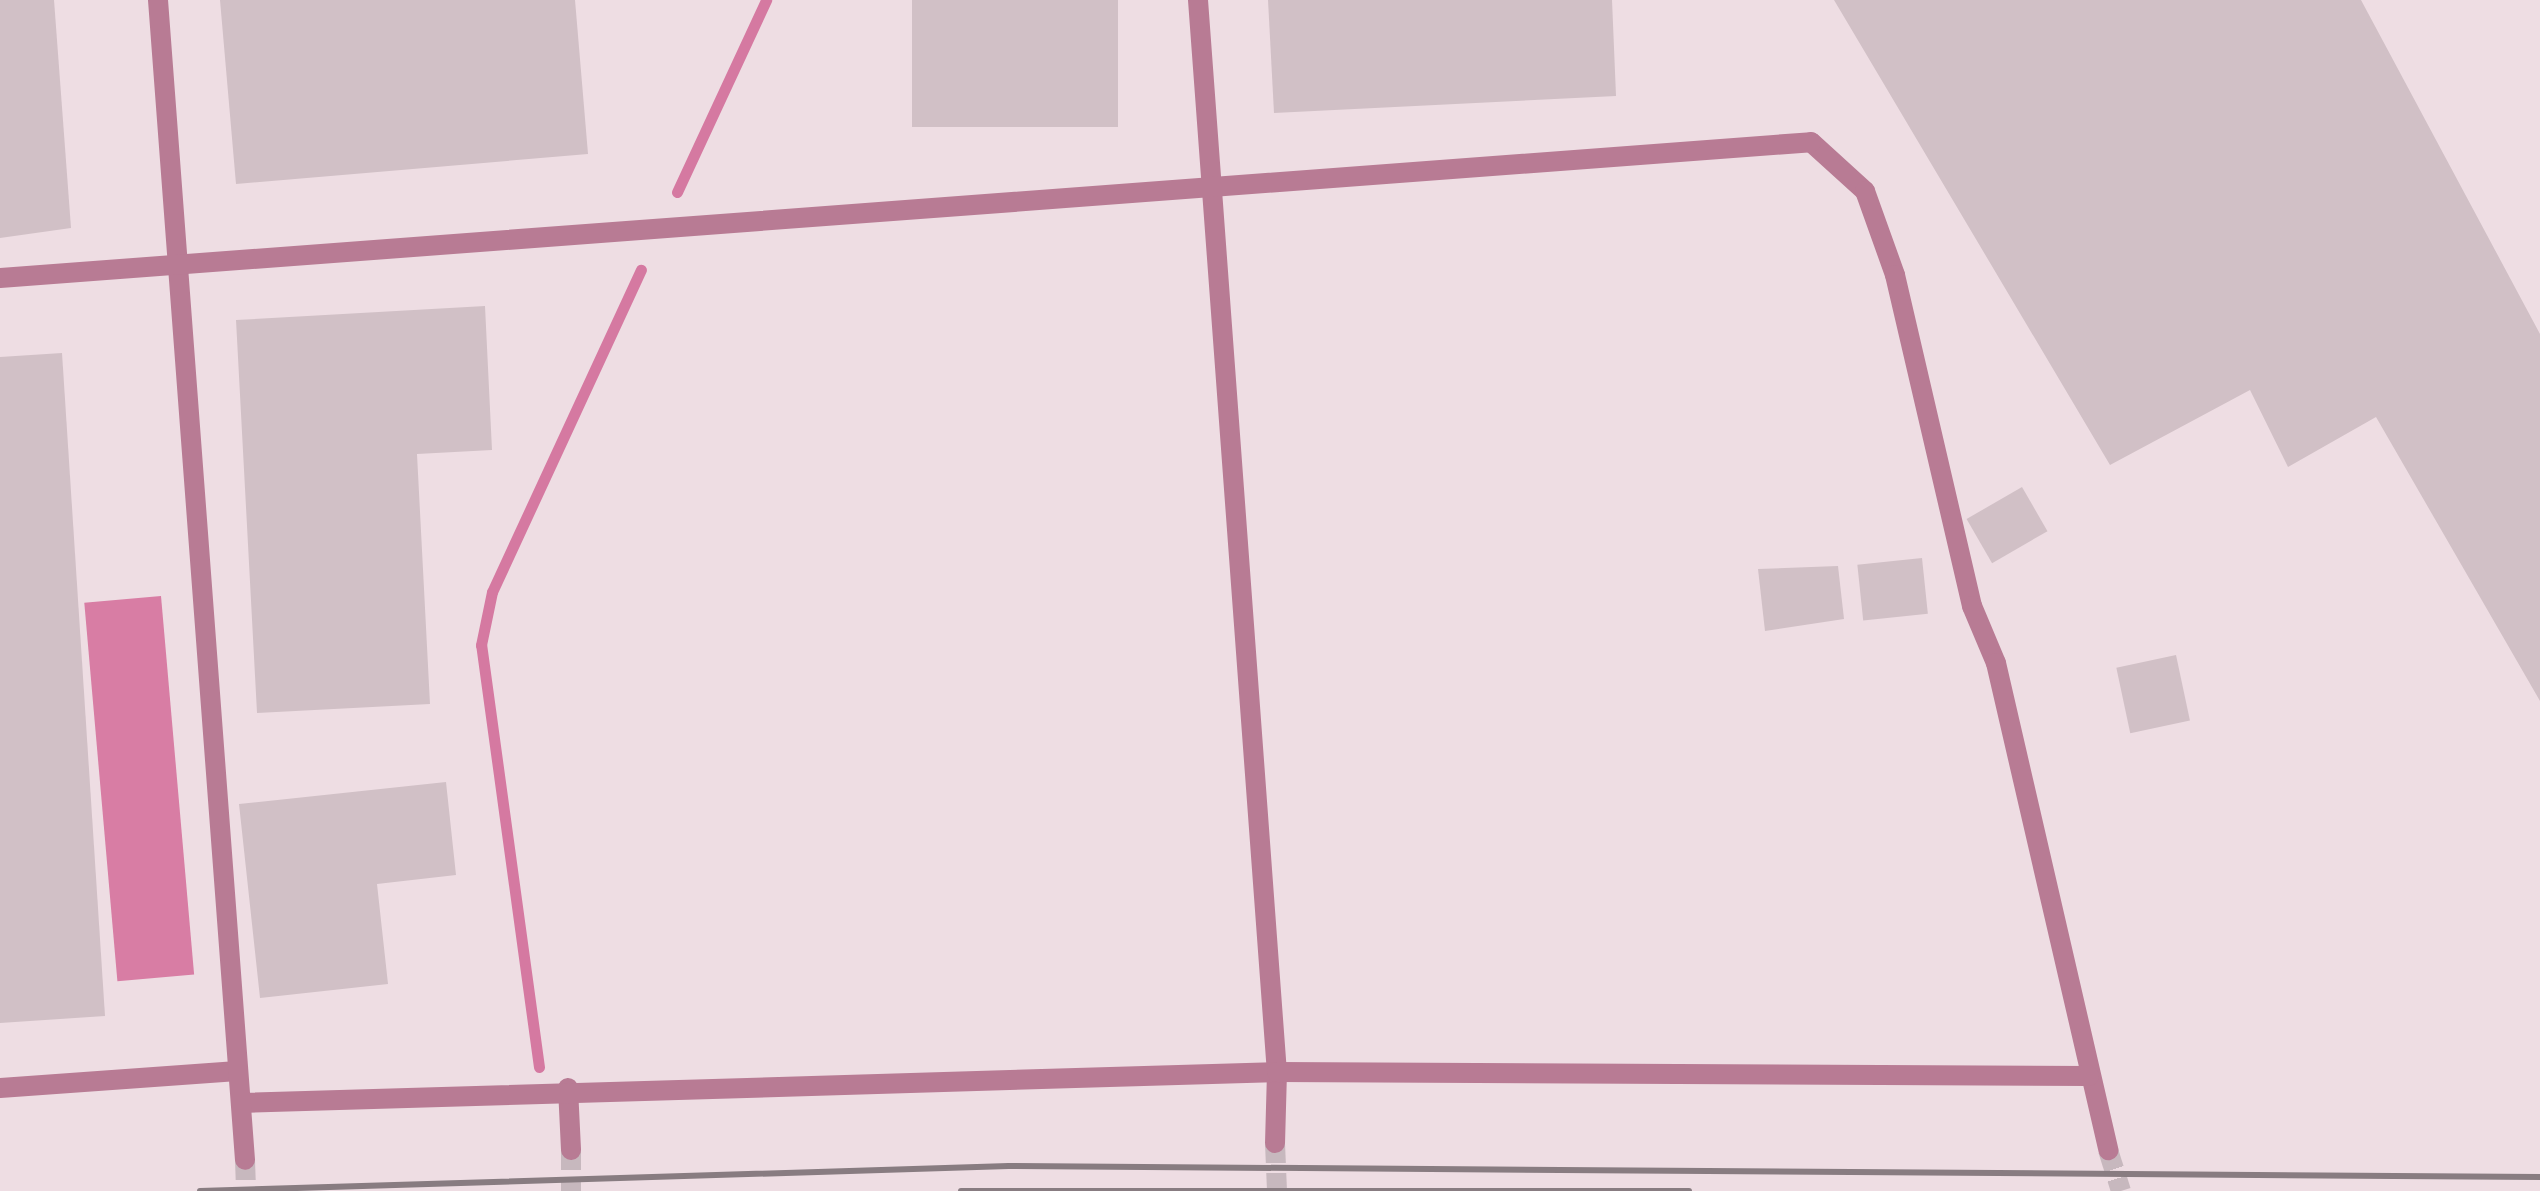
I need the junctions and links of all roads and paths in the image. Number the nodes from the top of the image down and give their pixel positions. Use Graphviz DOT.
graph roads {
  1 [pos="158,0"];
  2 [pos="1198,0"];
  3 [pos="1211,183"];
  4 [pos="179,267"];
  5 [pos="0,278"];
  6 [pos="237,1071"];
  7 [pos="1277,1072"];
  8 [pos="2089,1076"];
  9 [pos="0,1088"];
  10 [pos="568,1088"];
  11 [pos="241,1103"];
  12 [pos="1275,1143"];
  13 [pos="571,1150"];
  14 [pos="2108,1150"];
  15 [pos="245,1160"];
  1 -- 4 [label="street"];
  2 -- 3 [label="street"];
  3 -- 4 [label="street"];
  3 -- 7 [label="street"];
  3 -- 8 [label="street"];
  4 -- 5 [label="street"];
  4 -- 6 [label="street"];
  6 -- 9 [label="street"];
  6 -- 11 [label="street"];
  7 -- 8 [label="street"];
  7 -- 10 [label="street"];
  7 -- 12 [label="street"];
  8 -- 14 [label="street"];
  10 -- 11 [label="street"];
  10 -- 13 [label="street"];
  11 -- 15 [label="street"];
}
